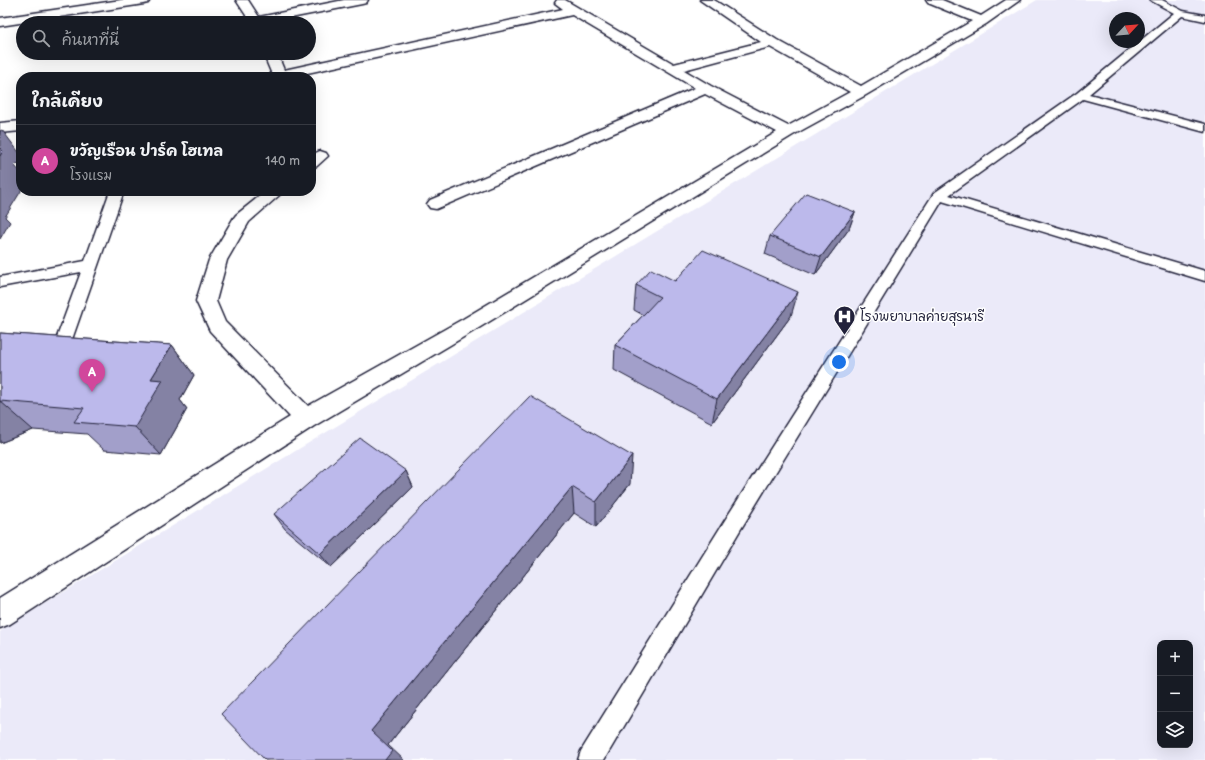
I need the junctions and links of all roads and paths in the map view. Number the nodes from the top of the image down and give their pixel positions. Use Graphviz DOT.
graph roads {
  1 [pos="144,0"];
  2 [pos="242,0"];
  3 [pos="362,0"];
  4 [pos="555,0"];
  5 [pos="706,0"];
  6 [pos="932,0"];
  7 [pos="1014,0"];
  8 [pos="1154,0"];
  9 [pos="573,11"];
  10 [pos="1180,13"];
  11 [pos="39,16"];
  12 [pos="252,16"];
  13 [pos="285,16"];
  14 [pos="1205,18"];
  15 [pos="16,20"];
  16 [pos="982,21"];
  17 [pos="0,22"];
  18 [pos="772,43"];
  19 [pos="273,60"];
  20 [pos="671,69"];
  21 [pos="277,72"];
  22 [pos="297,72"];
  23 [pos="706,88"];
  24 [pos="861,92"];
  25 [pos="1081,95"];
  26 [pos="16,126"];
  27 [pos="0,128"];
  28 [pos="1205,128"];
  29 [pos="788,132"];
  30 [pos="115,196"];
  31 [pos="270,196"];
  32 [pos="939,196"];
  33 [pos="436,204"];
  34 [pos="92,265"];
  35 [pos="1205,276"];
  36 [pos="0,282"];
  37 [pos="61,348"];
  38 [pos="306,419"];
  39 [pos="0,614"];
  40 [pos="590,760"];
  1 -- 11 [label="street"];
  2 -- 12 [label="street"];
  3 -- 13 [label="street"];
  4 -- 9 [label="street"];
  5 -- 18 [label="street"];
  6 -- 16 [label="street"];
  7 -- 16 [label="street"];
  8 -- 10 [label="lane"];
  9 -- 20 [label="street"];
  9 -- 22 [label="street"];
  10 -- 14 [label="lane"];
  10 -- 25 [label="lane"];
  15 -- 17 [label="street"];
  16 -- 24 [label="street"];
  18 -- 20 [label="street"];
  18 -- 24 [label="street"];
  19 -- 21 [label="street"];
  20 -- 23 [label="street"];
  23 -- 29 [label="street"];
  23 -- 33 [label="street"];
  24 -- 29 [label="street"];
  25 -- 28 [label="lane"];
  25 -- 32 [label="lane"];
  26 -- 27 [label="street"];
  29 -- 38 [label="street"];
  30 -- 34 [label="lane"];
  31 -- 38 [label="street"];
  32 -- 35 [label="lane"];
  32 -- 40 [label="lane"];
  34 -- 36 [label="lane"];
  34 -- 37 [label="lane"];
  38 -- 39 [label="street"];
}
